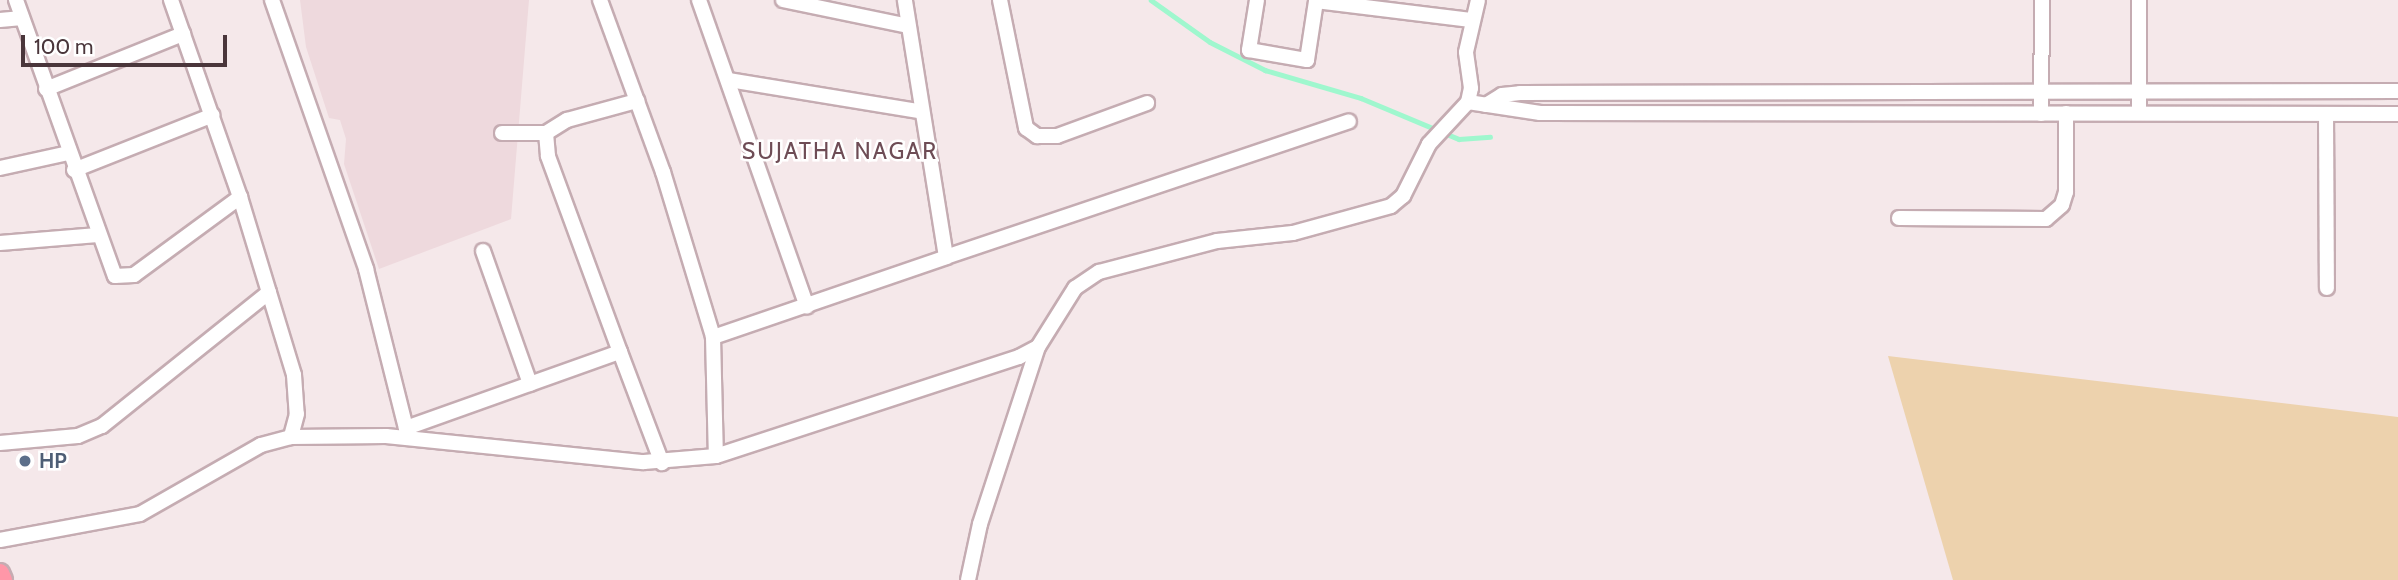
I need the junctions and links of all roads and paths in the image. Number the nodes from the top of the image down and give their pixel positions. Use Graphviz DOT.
graph roads {
  1 [pos="16,0"];
  2 [pos="171,0"];
  3 [pos="272,0"];
  4 [pos="600,0"];
  5 [pos="699,0"];
  6 [pos="783,0"];
  7 [pos="905,0"];
  8 [pos="1000,0"];
  9 [pos="1257,0"];
  10 [pos="1478,0"];
  11 [pos="2042,0"];
  12 [pos="2139,0"];
  13 [pos="22,18"];
  14 [pos="0,20"];
  15 [pos="1471,20"];
  16 [pos="908,26"];
  17 [pos="183,34"];
  18 [pos="729,80"];
  19 [pos="46,89"];
  20 [pos="2398,91"];
  21 [pos="2138,92"];
  22 [pos="2041,93"];
  23 [pos="637,101"];
  24 [pos="1468,102"];
  25 [pos="1147,103"];
  26 [pos="1486,105"];
  27 [pos="919,111"];
  28 [pos="2139,112"];
  29 [pos="2066,113"];
  30 [pos="213,114"];
  31 [pos="2041,114"];
  32 [pos="2326,114"];
  33 [pos="2398,114"];
  34 [pos="1349,121"];
  35 [pos="502,133"];
  36 [pos="546,133"];
  37 [pos="68,153"];
  38 [pos="0,168"];
  39 [pos="74,170"];
  40 [pos="240,197"];
  41 [pos="1899,218"];
  42 [pos="98,235"];
  43 [pos="0,243"];
  44 [pos="483,251"];
  45 [pos="946,257"];
  46 [pos="2327,288"];
  47 [pos="269,292"];
  48 [pos="807,307"];
  49 [pos="713,337"];
  50 [pos="1038,347"];
  51 [pos="620,352"];
  52 [pos="530,384"];
  53 [pos="407,433"];
  54 [pos="291,437"];
  55 [pos="0,443"];
  56 [pos="716,456"];
  57 [pos="662,463"];
  58 [pos="0,540"];
  59 [pos="0,573"];
  60 [pos="3,580"];
  61 [pos="968,580"];
  1 -- 13 [label="street"];
  2 -- 17 [label="street"];
  3 -- 53 [label="street"];
  4 -- 23 [label="street"];
  5 -- 18 [label="street"];
  6 -- 16 [label="street"];
  7 -- 16 [label="street"];
  8 -- 25 [label="street"];
  9 -- 15 [label="street"];
  10 -- 15 [label="street"];
  11 -- 22 [label="street"];
  12 -- 21 [label="street"];
  13 -- 14 [label="street"];
  13 -- 19 [label="street"];
  15 -- 24 [label="street"];
  16 -- 27 [label="street"];
  17 -- 19 [label="street"];
  17 -- 30 [label="street"];
  18 -- 27 [label="street"];
  18 -- 48 [label="street"];
  19 -- 37 [label="street"];
  20 -- 21 [label="street"];
  21 -- 22 [label="street"];
  21 -- 28 [label="street"];
  22 -- 26 [label="street"];
  22 -- 31 [label="street"];
  23 -- 36 [label="street"];
  23 -- 49 [label="street"];
  24 -- 26 [label="street"];
  24 -- 50 [label="street"];
  26 -- 31 [label="street"];
  27 -- 45 [label="street"];
  28 -- 29 [label="street"];
  28 -- 32 [label="street"];
  29 -- 31 [label="street"];
  29 -- 41 [label="street"];
  30 -- 39 [label="street"];
  30 -- 40 [label="street"];
  32 -- 33 [label="street"];
  32 -- 46 [label="street"];
  34 -- 45 [label="street"];
  35 -- 36 [label="street"];
  36 -- 51 [label="street"];
  37 -- 38 [label="street"];
  37 -- 39 [label="street"];
  39 -- 42 [label="street"];
  40 -- 42 [label="street"];
  40 -- 47 [label="street"];
  42 -- 43 [label="street"];
  44 -- 52 [label="street"];
  45 -- 48 [label="street"];
  47 -- 54 [label="street"];
  47 -- 55 [label="street"];
  48 -- 49 [label="street"];
  49 -- 56 [label="street"];
  50 -- 56 [label="street"];
  50 -- 61 [label="street"];
  51 -- 52 [label="street"];
  51 -- 57 [label="street"];
  52 -- 53 [label="street"];
  53 -- 54 [label="street"];
  53 -- 57 [label="street"];
  54 -- 58 [label="street"];
  56 -- 57 [label="street"];
  59 -- 60 [label="main road"];
}
